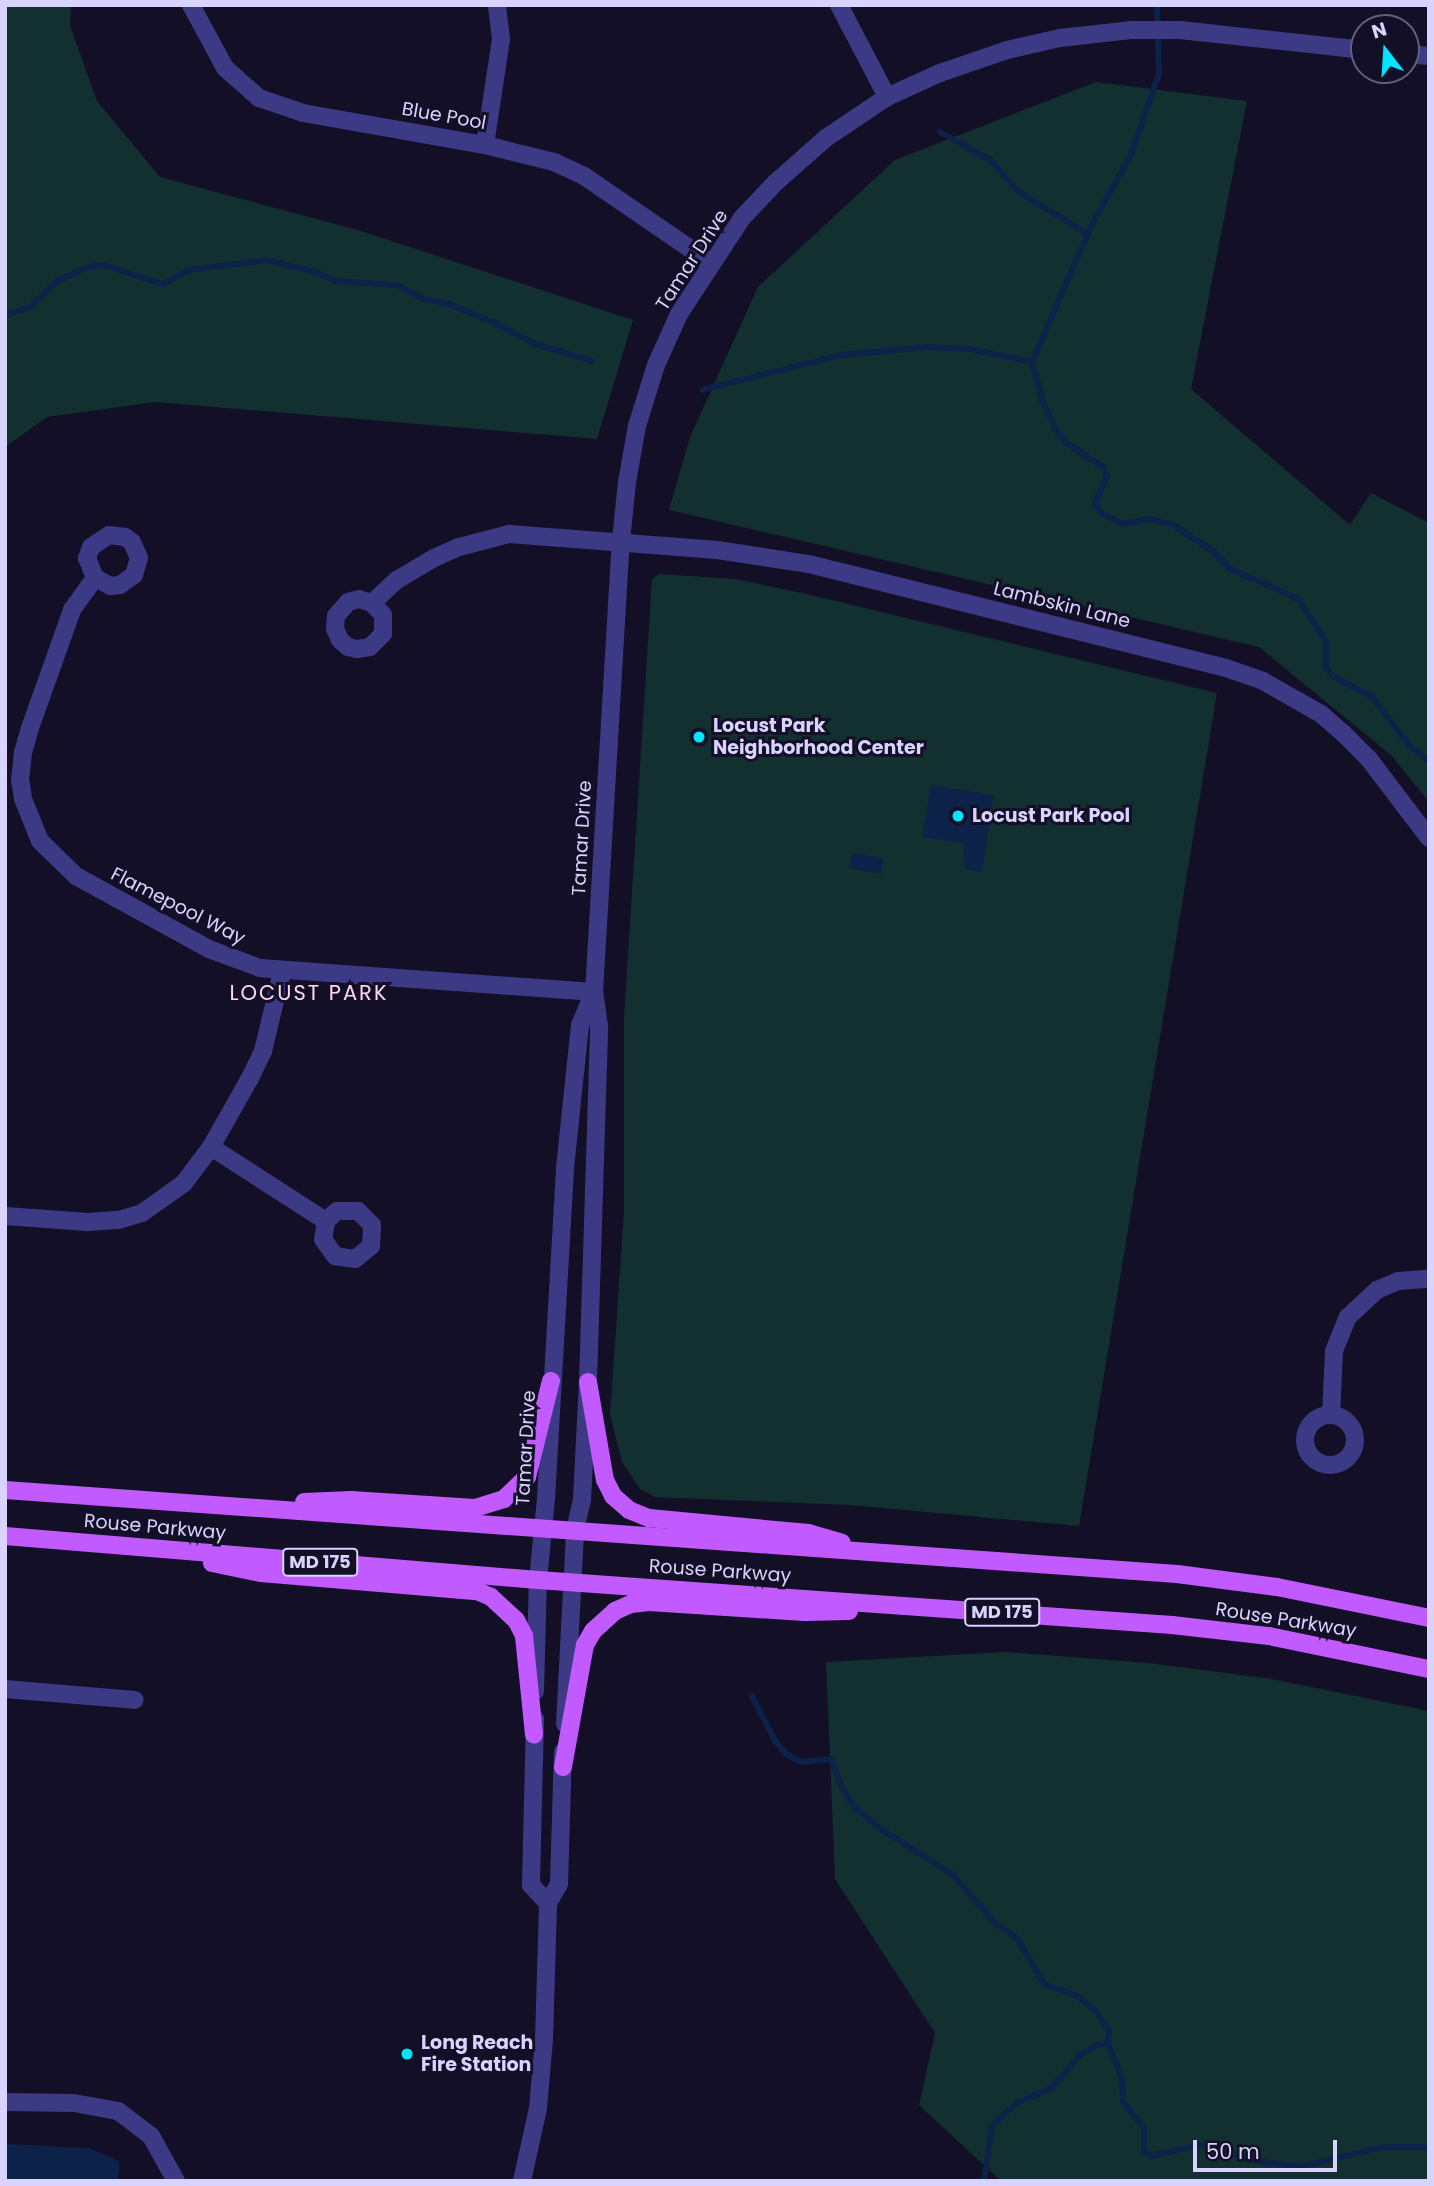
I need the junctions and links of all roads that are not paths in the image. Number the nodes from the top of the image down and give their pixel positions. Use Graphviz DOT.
graph roads {
  1 [pos="191,5"];
  2 [pos="497,5"];
  3 [pos="839,5"];
  4 [pos="1350,48"];
  5 [pos="887,97"];
  6 [pos="485,145"];
  7 [pos="711,263"];
  8 [pos="621,541"];
  9 [pos="95,578"];
  10 [pos="372,603"];
  11 [pos="1429,838"];
  12 [pos="282,972"];
  13 [pos="594,992"];
  14 [pos="211,1147"];
  15 [pos="5,1216"];
  16 [pos="326,1222"];
  17 [pos="1429,1279"];
  18 [pos="551,1381"];
  19 [pos="588,1382"];
  20 [pos="1331,1415"];
  21 [pos="5,1490"];
  22 [pos="221,1506"];
  23 [pos="541,1528"];
  24 [pos="575,1530"];
  25 [pos="5,1536"];
  26 [pos="133,1547"];
  27 [pos="879,1554"];
  28 [pos="538,1580"];
  29 [pos="572,1581"];
  30 [pos="968,1609"];
  31 [pos="1429,1618"];
  32 [pos="1429,1669"];
  33 [pos="5,1689"];
  34 [pos="135,1700"];
  35 [pos="534,1734"];
  36 [pos="563,1767"];
  37 [pos="548,1903"];
  38 [pos="5,2102"];
  39 [pos="176,2181"];
  40 [pos="522,2181"];
  1 -- 6 [label="street, Blue Pool"];
  2 -- 6 [label="street"];
  3 -- 5 [label="street"];
  4 -- 5 [label="street, Tamar Drive"];
  5 -- 7 [label="street, Tamar Drive"];
  6 -- 7 [label="street, Blue Pool"];
  7 -- 8 [label="street, Tamar Drive"];
  8 -- 10 [label="street, Lambskin Lane"];
  8 -- 11 [label="street, Lambskin Lane"];
  8 -- 13 [label="street, Tamar Drive"];
  9 -- 12 [label="street, Flamepool Way"];
  12 -- 13 [label="street, Flamepool Way"];
  12 -- 14 [label="street"];
  13 -- 18 [label="street, Tamar Drive"];
  13 -- 19 [label="street, Tamar Drive"];
  14 -- 15 [label="street"];
  14 -- 16 [label="street"];
  17 -- 20 [label="street"];
  18 -- 22 [label="main road"];
  18 -- 23 [label="street, Tamar Drive"];
  19 -- 24 [label="street, Tamar Drive"];
  19 -- 27 [label="main road"];
  21 -- 22 [label="main road, Rouse Parkway"];
  22 -- 23 [label="main road, Rouse Parkway"];
  23 -- 24 [label="main road, Rouse Parkway"];
  23 -- 28 [label="street, Tamar Drive"];
  24 -- 27 [label="main road, Rouse Parkway"];
  24 -- 29 [label="street, Tamar Drive"];
  25 -- 26 [label="main road, Rouse Parkway / MD 175"];
  26 -- 28 [label="main road, Rouse Parkway / MD 175"];
  26 -- 35 [label="main road"];
  27 -- 31 [label="main road, Rouse Parkway"];
  28 -- 29 [label="main road, Rouse Parkway / MD 175"];
  28 -- 35 [label="street, Tamar Drive"];
  29 -- 30 [label="main road, Rouse Parkway / MD 175"];
  29 -- 36 [label="street, Tamar Drive"];
  30 -- 32 [label="main road, Rouse Parkway / MD 175"];
  30 -- 36 [label="main road"];
  33 -- 34 [label="street"];
  35 -- 37 [label="street, Tamar Drive"];
  36 -- 37 [label="street, Tamar Drive"];
  37 -- 40 [label="street, Tamar Drive"];
  38 -- 39 [label="street"];
}
